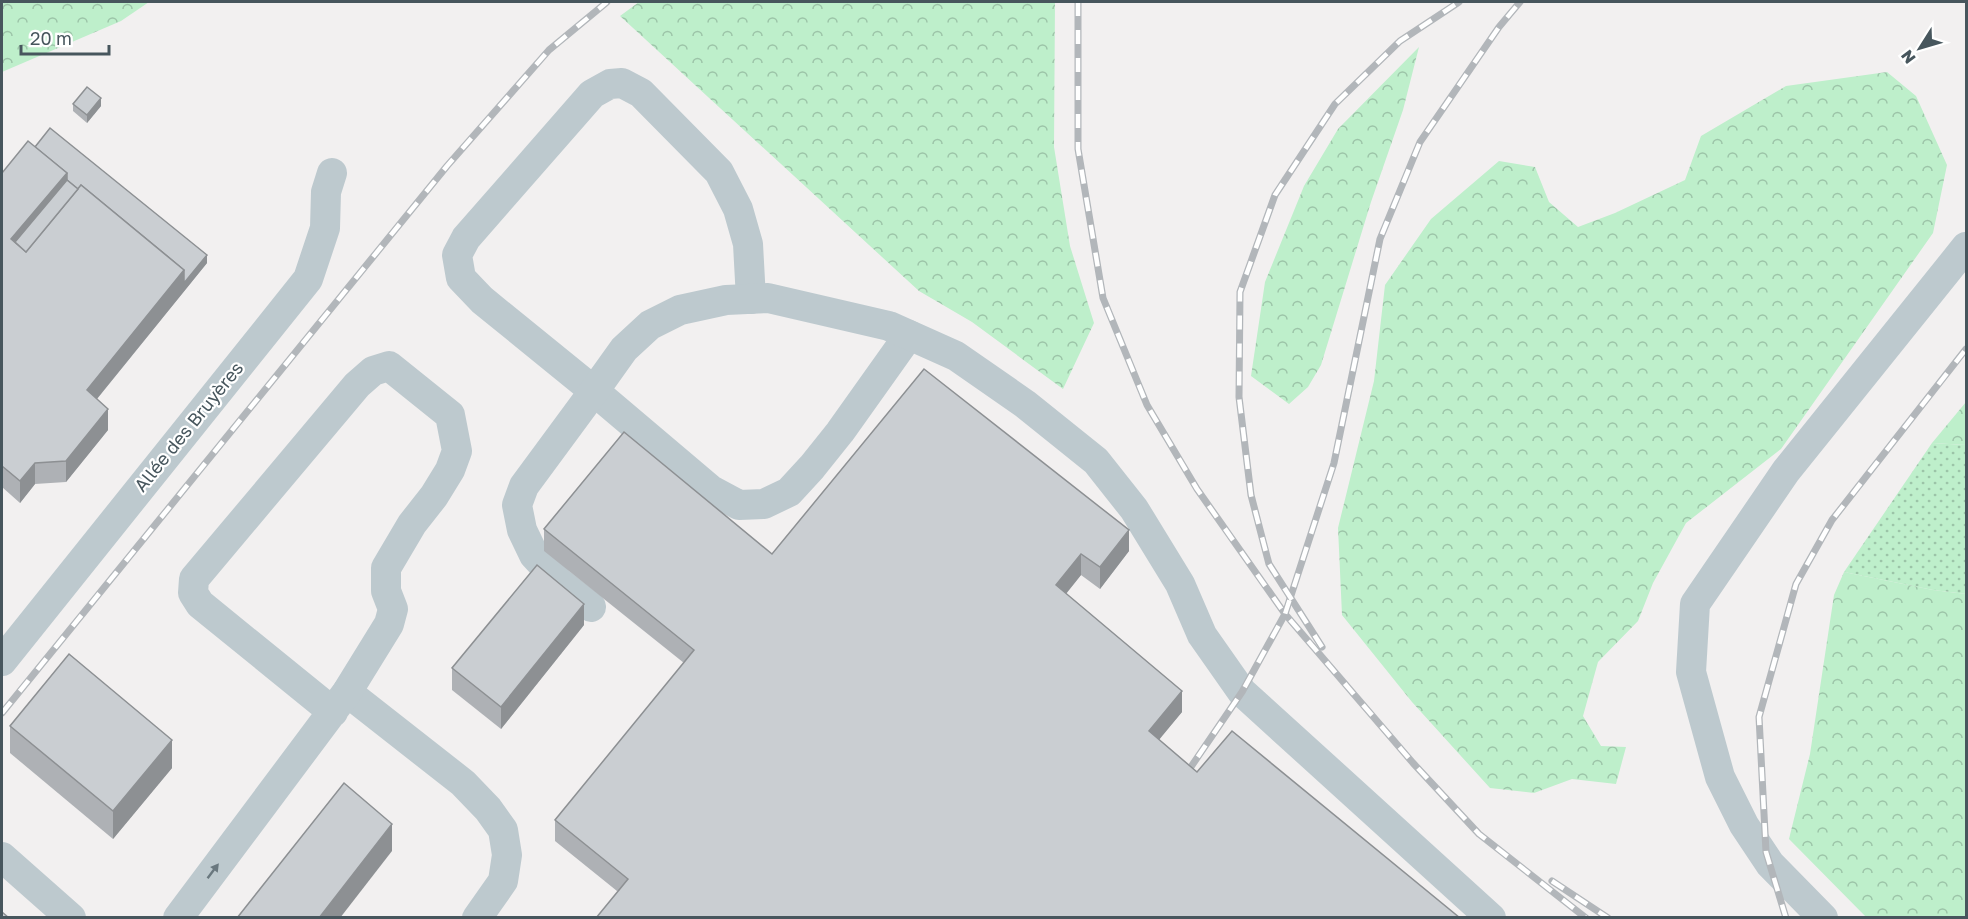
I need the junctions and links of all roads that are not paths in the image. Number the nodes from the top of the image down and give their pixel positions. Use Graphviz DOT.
graph roads {
  1 [pos="332,173"];
  2 [pos="1966,247"];
  3 [pos="751,299"];
  4 [pos="909,335"];
  5 [pos="594,391"];
  6 [pos="591,607"];
  7 [pos="2,661"];
  8 [pos="340,702"];
  9 [pos="2,857"];
  10 [pos="70,918"];
  11 [pos="178,918"];
  12 [pos="477,918"];
  13 [pos="1491,918"];
  14 [pos="1823,918"];
  1 -- 7 [label="street, Allée des Bruyères"];
  2 -- 14 [label="street"];
  3 -- 4 [label="street"];
  3 -- 5 [label="street"];
  3 -- 5 [label="street"];
  4 -- 5 [label="street"];
  4 -- 13 [label="street"];
  5 -- 6 [label="street"];
  8 -- 8 [label="street"];
  11 -- 8 [label="street, one-way"];
  8 -- 12 [label="street"];
  9 -- 10 [label="street"];
}
